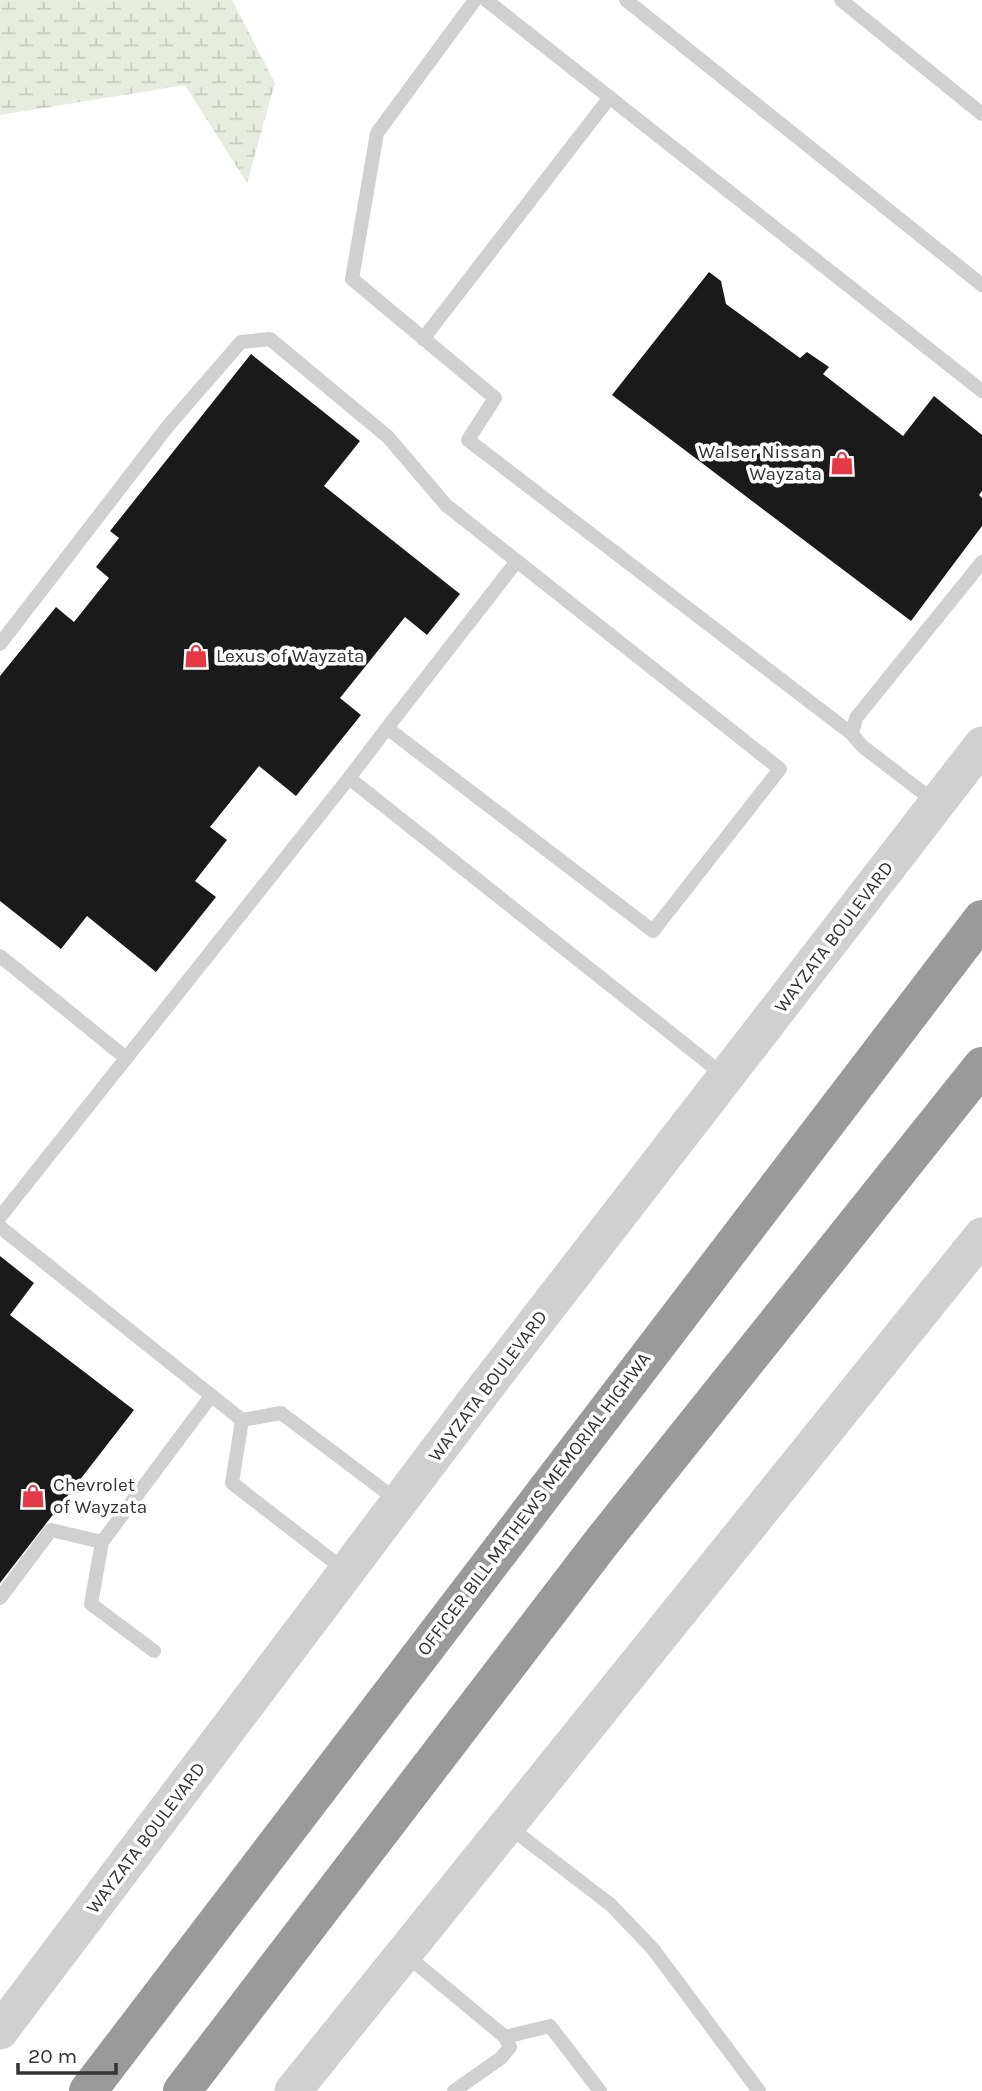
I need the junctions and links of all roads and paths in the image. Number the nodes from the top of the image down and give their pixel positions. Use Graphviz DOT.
graph roads {
  1 [pos="475,0"];
  2 [pos="486,0"];
  3 [pos="626,0"];
  4 [pos="841,0"];
  5 [pos="610,97"];
  6 [pos="982,114"];
  7 [pos="982,285"];
  8 [pos="423,338"];
  9 [pos="982,391"];
  10 [pos="517,561"];
  11 [pos="982,562"];
  12 [pos="0,645"];
  13 [pos="387,728"];
  14 [pos="852,734"];
  15 [pos="982,745"];
  16 [pos="349,778"];
  17 [pos="936,803"];
  18 [pos="982,919"];
  19 [pos="0,956"];
  20 [pos="126,1058"];
  21 [pos="982,1066"];
  22 [pos="727,1078"];
  23 [pos="0,1217"];
  24 [pos="0,1227"];
  25 [pos="982,1236"];
  26 [pos="211,1396"];
  27 [pos="242,1420"];
  28 [pos="400,1502"];
  29 [pos="102,1542"];
  30 [pos="347,1572"];
  31 [pos="0,1598"];
  32 [pos="154,1651"];
  33 [pos="507,1825"];
  34 [pos="403,1952"];
  35 [pos="0,2031"];
  36 [pos="505,2037"];
  37 [pos="297,2090"];
  38 [pos="88,2091"];
  39 [pos="182,2091"];
  40 [pos="454,2091"];
  41 [pos="600,2091"];
  42 [pos="759,2091"];
  1 -- 8 [label="lane"];
  2 -- 5 [label="lane"];
  3 -- 7 [label="lane"];
  4 -- 6 [label="lane"];
  5 -- 8 [label="lane"];
  5 -- 9 [label="lane"];
  8 -- 14 [label="lane"];
  10 -- 12 [label="lane"];
  10 -- 13 [label="lane"];
  10 -- 13 [label="lane"];
  11 -- 14 [label="lane"];
  13 -- 16 [label="lane"];
  14 -- 17 [label="lane"];
  15 -- 17 [label="street, WAYZATA BOULEVARD"];
  16 -- 20 [label="lane"];
  16 -- 22 [label="lane"];
  17 -- 22 [label="street, WAYZATA BOULEVARD"];
  18 -- 38 [label="highway, OFFICER BILL MATHEWS MEMORIAL HIGHWA"];
  19 -- 20 [label="lane"];
  20 -- 23 [label="lane"];
  21 -- 39 [label="highway"];
  22 -- 28 [label="street, WAYZATA BOULEVARD"];
  24 -- 26 [label="lane"];
  25 -- 33 [label="street"];
  26 -- 27 [label="lane"];
  26 -- 29 [label="lane"];
  27 -- 28 [label="lane"];
  27 -- 30 [label="lane"];
  28 -- 30 [label="street, WAYZATA BOULEVARD"];
  29 -- 31 [label="lane"];
  29 -- 32 [label="lane"];
  30 -- 35 [label="street, WAYZATA BOULEVARD"];
  33 -- 34 [label="street"];
  33 -- 42 [label="lane"];
  34 -- 36 [label="lane"];
  34 -- 37 [label="street"];
  36 -- 40 [label="lane"];
  36 -- 41 [label="lane"];
}
